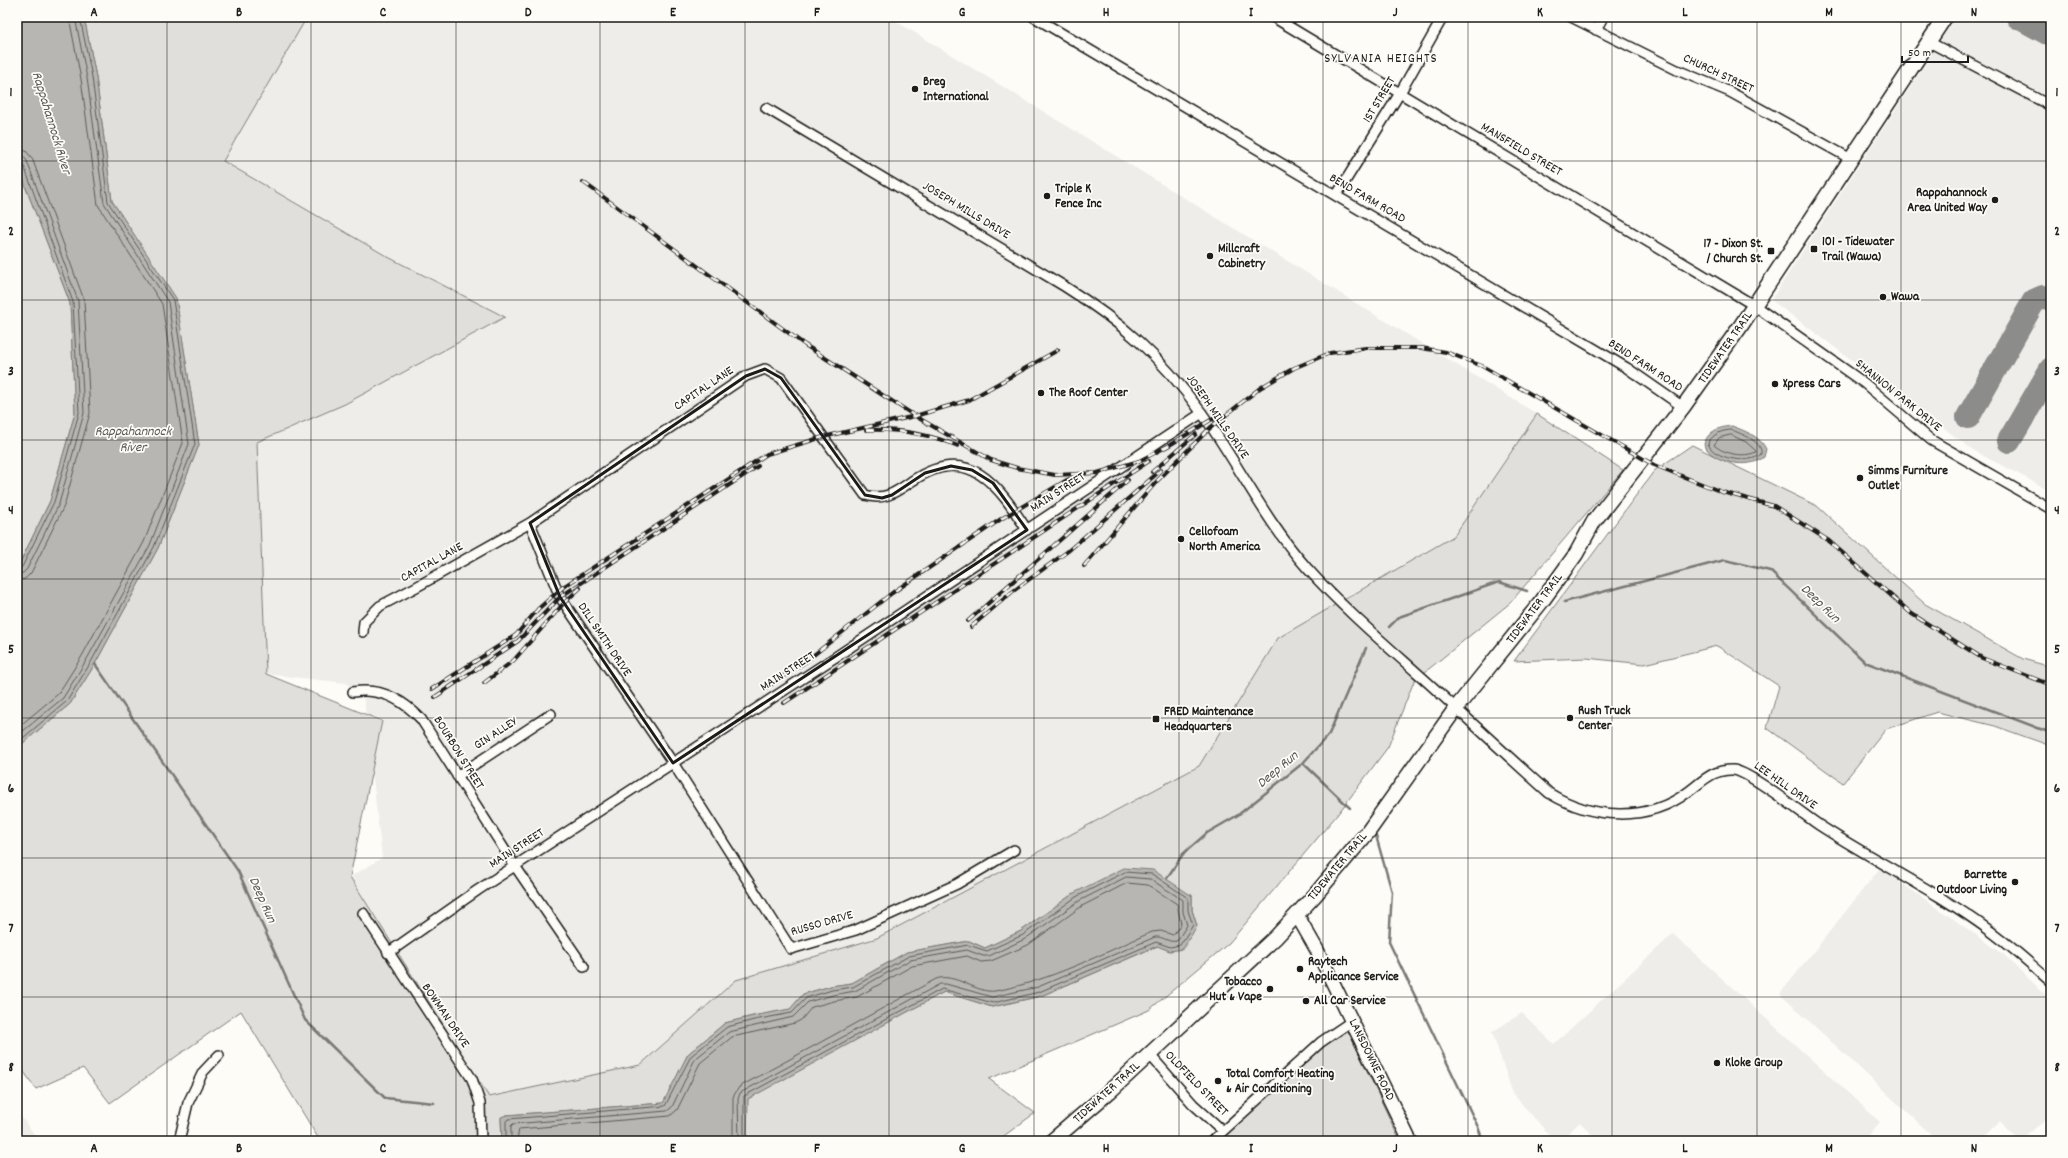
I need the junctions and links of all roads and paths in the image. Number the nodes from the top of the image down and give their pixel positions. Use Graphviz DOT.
graph roads {
  1 [pos="1034,17"];
  2 [pos="1273,17"];
  3 [pos="1443,17"];
  4 [pos="1571,17"];
  5 [pos="1603,17"];
  6 [pos="1945,17"];
  7 [pos="1596,30"];
  8 [pos="1928,42"];
  9 [pos="1400,93"];
  10 [pos="2051,106"];
  11 [pos="766,108"];
  12 [pos="1851,159"];
  13 [pos="1336,196"];
  14 [pos="1755,306"];
  15 [pos="1683,408"];
  16 [pos="1202,414"];
  17 [pos="2051,509"];
  18 [pos="530,522"];
  19 [pos="1027,530"];
  20 [pos="363,632"];
  21 [pos="353,692"];
  22 [pos="1456,708"];
  23 [pos="551,714"];
  24 [pos="673,763"];
  25 [pos="456,776"];
  26 [pos="1014,850"];
  27 [pos="515,866"];
  28 [pos="363,913"];
  29 [pos="1297,915"];
  30 [pos="388,953"];
  31 [pos="584,968"];
  32 [pos="2051,982"];
  33 [pos="1352,1021"];
  34 [pos="219,1055"];
  35 [pos="1150,1055"];
  36 [pos="1223,1131"];
  37 [pos="179,1141"];
  38 [pos="481,1141"];
  39 [pos="1052,1141"];
  40 [pos="1212,1141"];
  41 [pos="1410,1141"];
  1 -- 13 [label="street, BEND FARM ROAD"];
  2 -- 9 [label="street, MANSFIELD STREET"];
  3 -- 9 [label="street, 1ST STREET"];
  4 -- 7 [label="street, CHURCH STREET"];
  5 -- 7 [label="street"];
  6 -- 8 [label="main road, TIDEWATER TRAIL"];
  7 -- 12 [label="street, CHURCH STREET"];
  8 -- 10 [label="street"];
  8 -- 12 [label="main road, TIDEWATER TRAIL"];
  9 -- 13 [label="street, 1ST STREET"];
  9 -- 14 [label="street, MANSFIELD STREET"];
  11 -- 16 [label="street, JOSEPH MILLS DRIVE"];
  12 -- 14 [label="main road, TIDEWATER TRAIL"];
  13 -- 15 [label="street, BEND FARM ROAD"];
  14 -- 15 [label="main road, TIDEWATER TRAIL"];
  14 -- 17 [label="street, SHANNON PARK DRIVE"];
  15 -- 22 [label="main road, TIDEWATER TRAIL"];
  16 -- 19 [label="street, MAIN STREET"];
  16 -- 22 [label="street, JOSEPH MILLS DRIVE"];
  18 -- 19 [label="street, CAPITAL LANE"];
  18 -- 20 [label="street, CAPITAL LANE"];
  18 -- 24 [label="street, DILL SMITH DRIVE"];
  19 -- 24 [label="street, MAIN STREET"];
  21 -- 25 [label="street, BOURBON STREET"];
  22 -- 29 [label="main road, TIDEWATER TRAIL"];
  22 -- 32 [label="street, LEE HILL DRIVE"];
  23 -- 25 [label="street, GIN ALLEY"];
  24 -- 26 [label="street, RUSSO DRIVE"];
  24 -- 27 [label="street, MAIN STREET"];
  25 -- 27 [label="street, BOURBON STREET"];
  27 -- 30 [label="street, MAIN STREET"];
  27 -- 31 [label="street, BOURBON STREET"];
  28 -- 30 [label="street, BOWMAN DRIVE"];
  29 -- 33 [label="main road, LANSDOWNE ROAD"];
  29 -- 35 [label="main road, TIDEWATER TRAIL"];
  30 -- 38 [label="street, BOWMAN DRIVE"];
  33 -- 36 [label="street"];
  33 -- 41 [label="main road, LANSDOWNE ROAD"];
  34 -- 37 [label="street"];
  35 -- 36 [label="street, OLDFIELD STREET"];
  35 -- 39 [label="main road, TIDEWATER TRAIL"];
  36 -- 40 [label="street"];
}
